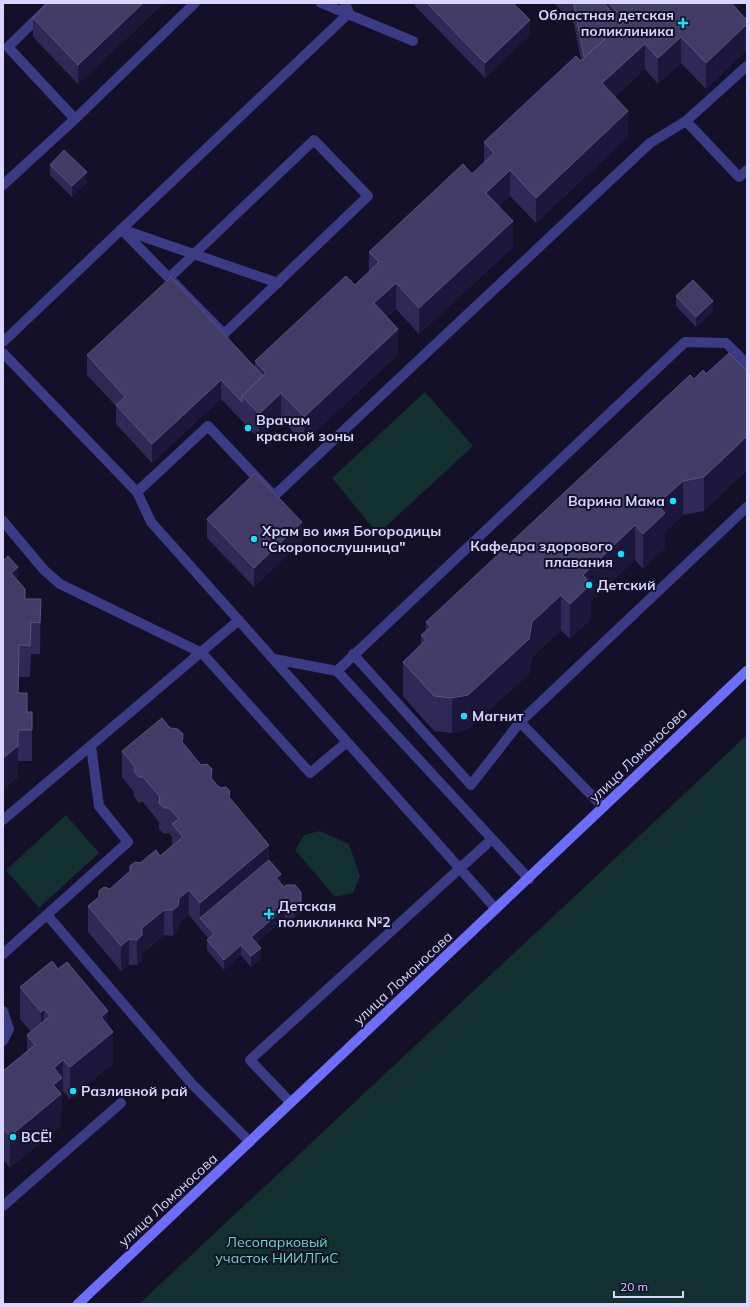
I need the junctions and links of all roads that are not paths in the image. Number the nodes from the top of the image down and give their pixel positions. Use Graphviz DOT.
graph roads {
  1 [pos="53,3"];
  2 [pos="195,3"];
  3 [pos="321,3"];
  4 [pos="345,3"];
  5 [pos="349,13"];
  6 [pos="413,41"];
  7 [pos="747,66"];
  8 [pos="75,119"];
  9 [pos="686,121"];
  10 [pos="747,170"];
  11 [pos="3,185"];
  12 [pos="122,229"];
  13 [pos="195,254"];
  14 [pos="170,277"];
  15 [pos="278,283"];
  16 [pos="3,342"];
  17 [pos="3,353"];
  18 [pos="747,364"];
  19 [pos="137,492"];
  20 [pos="747,507"];
  21 [pos="3,521"];
  22 [pos="239,620"];
  23 [pos="202,653"];
  24 [pos="353,654"];
  25 [pos="274,659"];
  26 [pos="747,670"];
  27 [pos="336,671"];
  28 [pos="520,722"];
  29 [pos="347,742"];
  30 [pos="91,746"];
  31 [pos="603,808"];
  32 [pos="3,820"];
  33 [pos="492,839"];
  34 [pos="459,869"];
  35 [pos="529,879"];
  36 [pos="496,909"];
  37 [pos="48,916"];
  38 [pos="3,954"];
  39 [pos="3,1011"];
  40 [pos="3,1041"];
  41 [pos="121,1103"];
  42 [pos="291,1103"];
  43 [pos="250,1142"];
  44 [pos="3,1206"];
  45 [pos="78,1304"];
  1 -- 8 [label="lane"];
  2 -- 8 [label="lane"];
  3 -- 5 [label="lane"];
  4 -- 5 [label="lane"];
  5 -- 6 [label="lane"];
  5 -- 12 [label="lane"];
  7 -- 9 [label="lane"];
  8 -- 11 [label="lane"];
  9 -- 10 [label="lane"];
  9 -- 19 [label="lane"];
  12 -- 13 [label="lane"];
  12 -- 14 [label="lane"];
  12 -- 16 [label="lane"];
  13 -- 14 [label="lane"];
  13 -- 15 [label="lane"];
  13 -- 15 [label="lane"];
  14 -- 15 [label="lane"];
  17 -- 19 [label="lane"];
  18 -- 24 [label="lane"];
  19 -- 22 [label="lane"];
  20 -- 28 [label="lane"];
  21 -- 23 [label="lane"];
  22 -- 23 [label="lane"];
  22 -- 25 [label="lane"];
  23 -- 29 [label="lane"];
  23 -- 30 [label="lane"];
  24 -- 27 [label="lane"];
  24 -- 28 [label="lane"];
  25 -- 27 [label="lane"];
  25 -- 29 [label="lane"];
  26 -- 31 [label="main road, улица Ломоносова"];
  27 -- 33 [label="lane"];
  28 -- 31 [label="lane"];
  29 -- 34 [label="lane"];
  30 -- 32 [label="lane"];
  30 -- 37 [label="lane"];
  31 -- 35 [label="main road, улица Ломоносова"];
  33 -- 34 [label="lane"];
  33 -- 35 [label="lane"];
  34 -- 36 [label="lane"];
  34 -- 42 [label="lane"];
  35 -- 36 [label="main road, улица Ломоносова"];
  36 -- 42 [label="main road, улица Ломоносова"];
  37 -- 38 [label="lane"];
  37 -- 43 [label="lane"];
  39 -- 40 [label="lane"];
  41 -- 44 [label="lane"];
  42 -- 43 [label="main road, улица Ломоносова"];
  43 -- 45 [label="main road, улица Ломоносова"];
}
